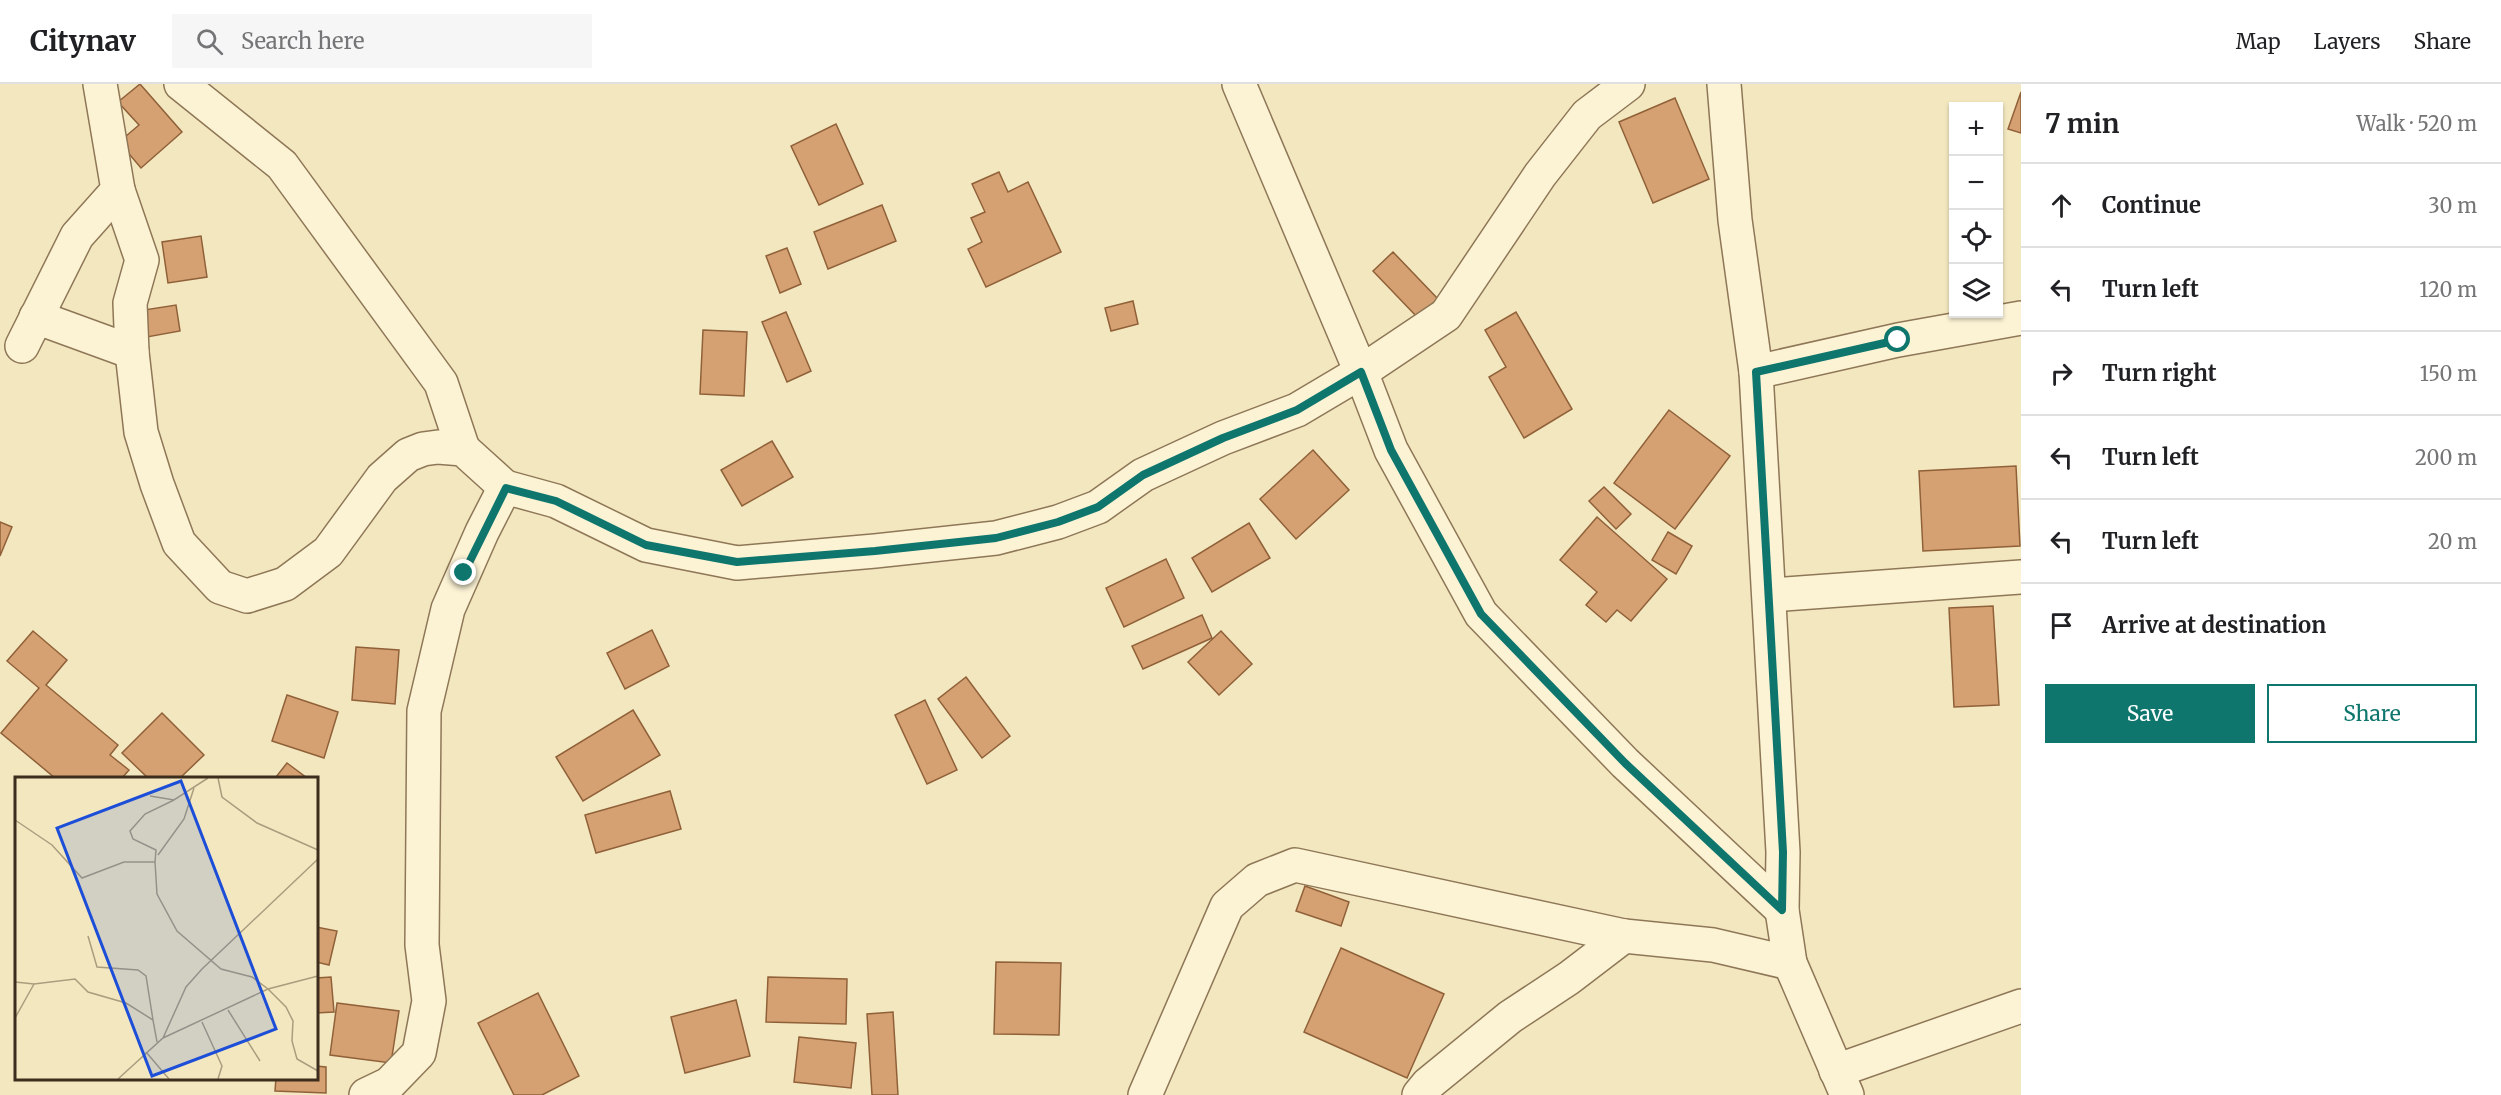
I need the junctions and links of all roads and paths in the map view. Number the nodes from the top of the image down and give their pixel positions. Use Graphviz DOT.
graph roads {
  1 [pos="100,84"];
  2 [pos="181,84"];
  3 [pos="1239,84"];
  4 [pos="1628,84"];
  5 [pos="1724,84"];
  6 [pos="118,190"];
  7 [pos="36,317"];
  8 [pos="2021,318"];
  9 [pos="22,346"];
  10 [pos="132,352"];
  11 [pos="1361,372"];
  12 [pos="1756,372"];
  13 [pos="464,449"];
  14 [pos="506,488"];
  15 [pos="2021,578"];
  16 [pos="1770,595"];
  17 [pos="1782,910"];
  18 [pos="1624,936"];
  19 [pos="1790,963"];
  20 [pos="2021,1006"];
  21 [pos="1842,1083"];
  22 [pos="366,1095"];
  23 [pos="1144,1095"];
  24 [pos="1419,1095"];
  1 -- 6 [label="street"];
  2 -- 13 [label="street"];
  3 -- 11 [label="street"];
  4 -- 11 [label="street"];
  5 -- 12 [label="street"];
  6 -- 7 [label="street"];
  6 -- 10 [label="street"];
  7 -- 9 [label="street"];
  7 -- 10 [label="street"];
  8 -- 12 [label="street"];
  10 -- 13 [label="street"];
  11 -- 14 [label="street"];
  11 -- 17 [label="street"];
  12 -- 16 [label="street"];
  13 -- 14 [label="street"];
  14 -- 22 [label="street"];
  15 -- 16 [label="street"];
  16 -- 17 [label="street"];
  17 -- 19 [label="street"];
  18 -- 19 [label="street"];
  18 -- 23 [label="street"];
  18 -- 24 [label="street"];
  19 -- 21 [label="street"];
  20 -- 21 [label="street"];
}
